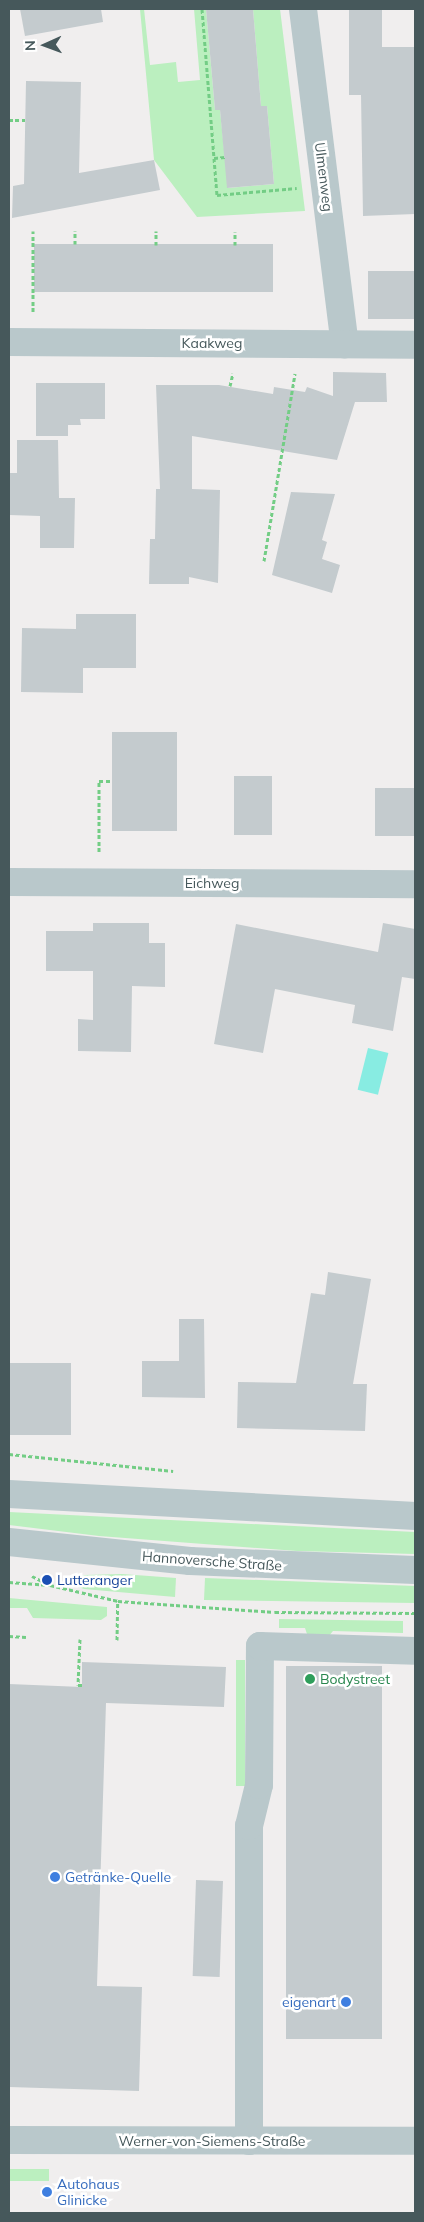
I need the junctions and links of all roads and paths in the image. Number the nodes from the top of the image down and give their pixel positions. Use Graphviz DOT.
graph roads {
  1 [pos="202,9"];
  2 [pos="304,9"];
  3 [pos="207,79"];
  4 [pos="212,79"];
  5 [pos="9,120"];
  6 [pos="25,120"];
  7 [pos="225,157"];
  8 [pos="214,158"];
  9 [pos="325,186"];
  10 [pos="33,231"];
  11 [pos="75,231"];
  12 [pos="156,231"];
  13 [pos="235,232"];
  14 [pos="75,244"];
  15 [pos="156,245"];
  16 [pos="235,245"];
  17 [pos="21,342"];
  18 [pos="300,344"];
  19 [pos="345,344"];
  20 [pos="415,345"];
  21 [pos="264,561"];
  22 [pos="112,781"];
  23 [pos="9,882"];
  24 [pos="99,882"];
  25 [pos="415,884"];
  26 [pos="9,1454"];
  27 [pos="180,1472"];
  28 [pos="9,1494"];
  29 [pos="415,1516"];
  30 [pos="9,1542"];
  31 [pos="415,1570"];
  32 [pos="9,1582"];
  33 [pos="118,1601"];
  34 [pos="415,1612"];
  35 [pos="9,1636"];
  36 [pos="26,1637"];
  37 [pos="80,1639"];
  38 [pos="117,1640"];
  39 [pos="415,1651"];
  40 [pos="82,1685"];
  41 [pos="9,2140"];
  42 [pos="249,2141"];
  43 [pos="415,2142"];
  1 -- 3 [label="path"];
  2 -- 9 [label="street, Ulmenweg"];
  3 -- 4 [label="path"];
  3 -- 8 [label="path"];
  5 -- 6 [label="path"];
  7 -- 8 [label="path"];
  8 -- 9 [label="path"];
  9 -- 19 [label="street, Ulmenweg"];
  10 -- 17 [label="path"];
  11 -- 14 [label="path"];
  12 -- 15 [label="path"];
  13 -- 16 [label="path"];
  17 -- 18 [label="street, Kaakweg"];
  18 -- 19 [label="street, Kaakweg"];
  18 -- 21 [label="path"];
  19 -- 20 [label="street, Kaakweg"];
  22 -- 24 [label="path"];
  23 -- 24 [label="street, Eichweg"];
  24 -- 25 [label="street, Eichweg"];
  26 -- 27 [label="path"];
  28 -- 29 [label="street"];
  30 -- 31 [label="street, Hannoversche Straße"];
  32 -- 33 [label="path"];
  33 -- 34 [label="path"];
  33 -- 38 [label="path"];
  35 -- 36 [label="path"];
  37 -- 40 [label="path"];
  39 -- 42 [label="street"];
  41 -- 42 [label="street, Werner-von-Siemens-Straße"];
  42 -- 43 [label="street, Werner-von-Siemens-Straße"];
}
